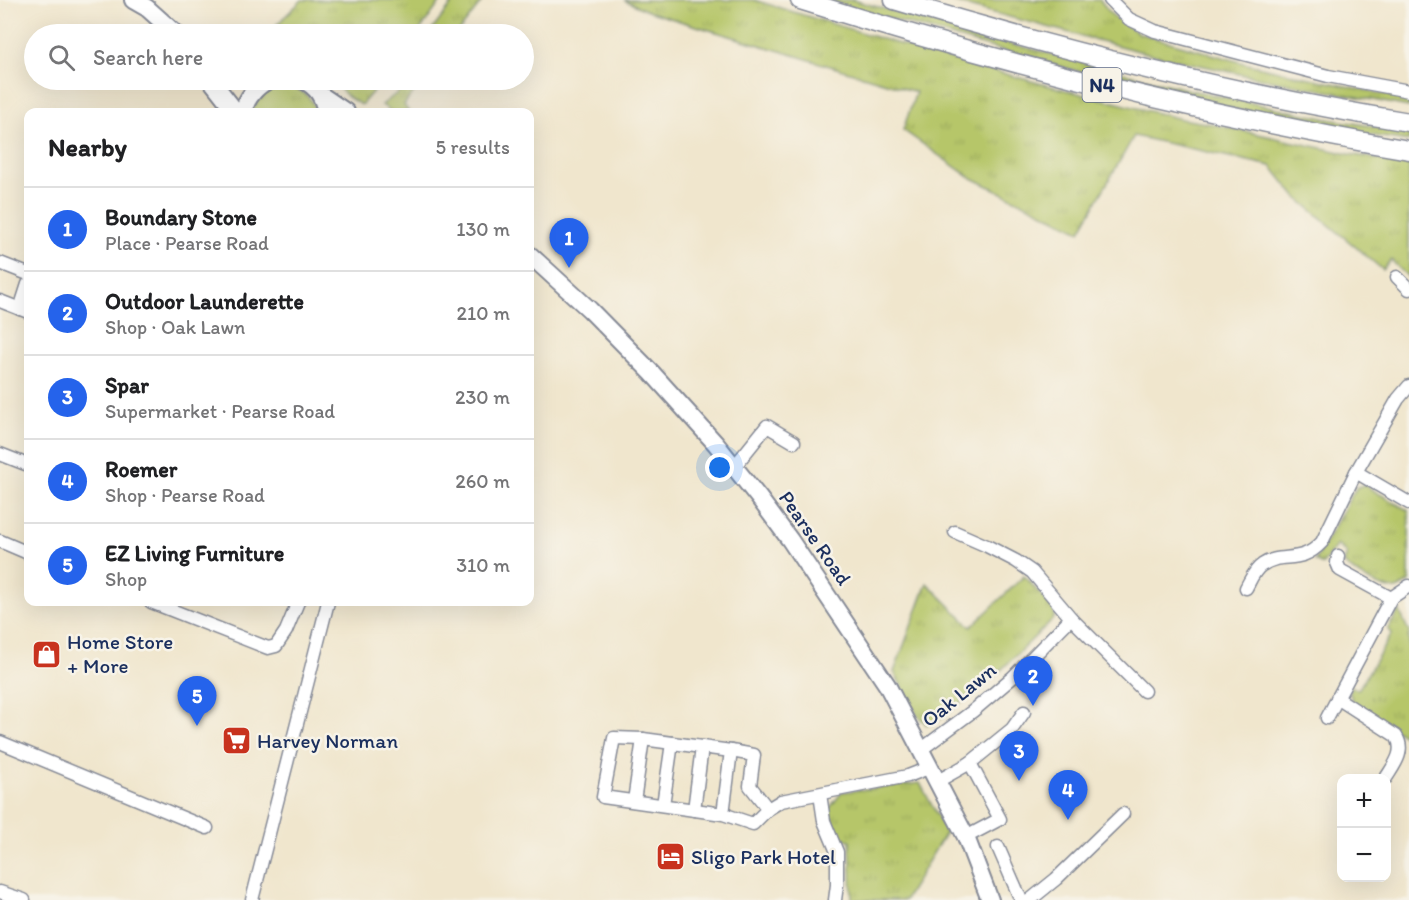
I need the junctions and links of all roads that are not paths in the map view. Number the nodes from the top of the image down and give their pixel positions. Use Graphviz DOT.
graph roads {
  1 [pos="133,0"];
  2 [pos="800,0"];
  3 [pos="894,0"];
  4 [pos="1110,0"];
  5 [pos="165,24"];
  6 [pos="219,90"];
  7 [pos="254,90"];
  8 [pos="317,90"];
  9 [pos="1409,91"];
  10 [pos="321,95"];
  11 [pos="233,108"];
  12 [pos="245,108"];
  13 [pos="325,108"];
  14 [pos="340,108"];
  15 [pos="1409,122"];
  16 [pos="1409,150"];
  17 [pos="534,259"];
  18 [pos="0,263"];
  19 [pos="24,272"];
  20 [pos="1397,277"];
  21 [pos="1409,289"];
  22 [pos="0,301"];
  23 [pos="24,310"];
  24 [pos="1409,386"];
  25 [pos="794,442"];
  26 [pos="0,454"];
  27 [pos="24,463"];
  28 [pos="734,467"];
  29 [pos="1356,472"];
  30 [pos="1409,503"];
  31 [pos="955,532"];
  32 [pos="0,541"];
  33 [pos="24,551"];
  34 [pos="1338,556"];
  35 [pos="1409,586"];
  36 [pos="1245,588"];
  37 [pos="1391,598"];
  38 [pos="161,606"];
  39 [pos="296,606"];
  40 [pos="327,606"];
  41 [pos="1071,618"];
  42 [pos="1144,691"];
  43 [pos="1337,698"];
  44 [pos="1024,712"];
  45 [pos="1327,718"];
  46 [pos="643,739"];
  47 [pos="0,742"];
  48 [pos="672,742"];
  49 [pos="702,747"];
  50 [pos="922,749"];
  51 [pos="731,752"];
  52 [pos="970,763"];
  53 [pos="935,774"];
  54 [pos="1388,774"];
  55 [pos="820,794"];
  56 [pos="634,801"];
  57 [pos="663,805"];
  58 [pos="768,809"];
  59 [pos="694,810"];
  60 [pos="723,814"];
  61 [pos="1123,814"];
  62 [pos="207,828"];
  63 [pos="966,837"];
  64 [pos="998,847"];
  65 [pos="0,892"];
  66 [pos="24,900"];
  67 [pos="252,900"];
  68 [pos="835,900"];
  69 [pos="990,900"];
  70 [pos="1021,900"];
  71 [pos="1030,900"];
  1 -- 5 [label="main road"];
  2 -- 16 [label="highway, N4"];
  3 -- 15 [label="highway, N4"];
  4 -- 9 [label="street"];
  6 -- 11 [label="main road"];
  7 -- 12 [label="main road"];
  8 -- 10 [label="main road"];
  10 -- 13 [label="main road"];
  10 -- 14 [label="main road"];
  17 -- 28 [label="main road, Pearse Road"];
  18 -- 19 [label="street"];
  20 -- 21 [label="street"];
  22 -- 23 [label="street"];
  24 -- 29 [label="street"];
  25 -- 28 [label="street"];
  26 -- 27 [label="street"];
  28 -- 50 [label="main road, Pearse Road"];
  29 -- 30 [label="street"];
  29 -- 36 [label="street"];
  31 -- 41 [label="street"];
  32 -- 33 [label="street"];
  34 -- 37 [label="street"];
  35 -- 37 [label="street"];
  37 -- 43 [label="street"];
  38 -- 39 [label="street"];
  40 -- 67 [label="street"];
  41 -- 42 [label="street"];
  41 -- 50 [label="street, Oak Lawn"];
  43 -- 45 [label="street"];
  43 -- 54 [label="street"];
  44 -- 52 [label="street"];
  46 -- 48 [label="street"];
  46 -- 56 [label="street"];
  46 -- 56 [label="street"];
  47 -- 62 [label="street"];
  48 -- 49 [label="street"];
  48 -- 57 [label="street"];
  49 -- 51 [label="street"];
  49 -- 59 [label="street"];
  50 -- 53 [label="main road, Pearse Road"];
  51 -- 58 [label="street"];
  51 -- 60 [label="street"];
  52 -- 53 [label="street"];
  52 -- 63 [label="street"];
  53 -- 55 [label="street"];
  53 -- 63 [label="main road, Pearse Road"];
  55 -- 58 [label="street"];
  55 -- 68 [label="street"];
  56 -- 57 [label="street"];
  57 -- 59 [label="street"];
  58 -- 60 [label="street"];
  59 -- 60 [label="street"];
  61 -- 71 [label="street"];
  63 -- 69 [label="main road, Pearse Road"];
  64 -- 70 [label="street"];
  65 -- 66 [label="street"];
}
